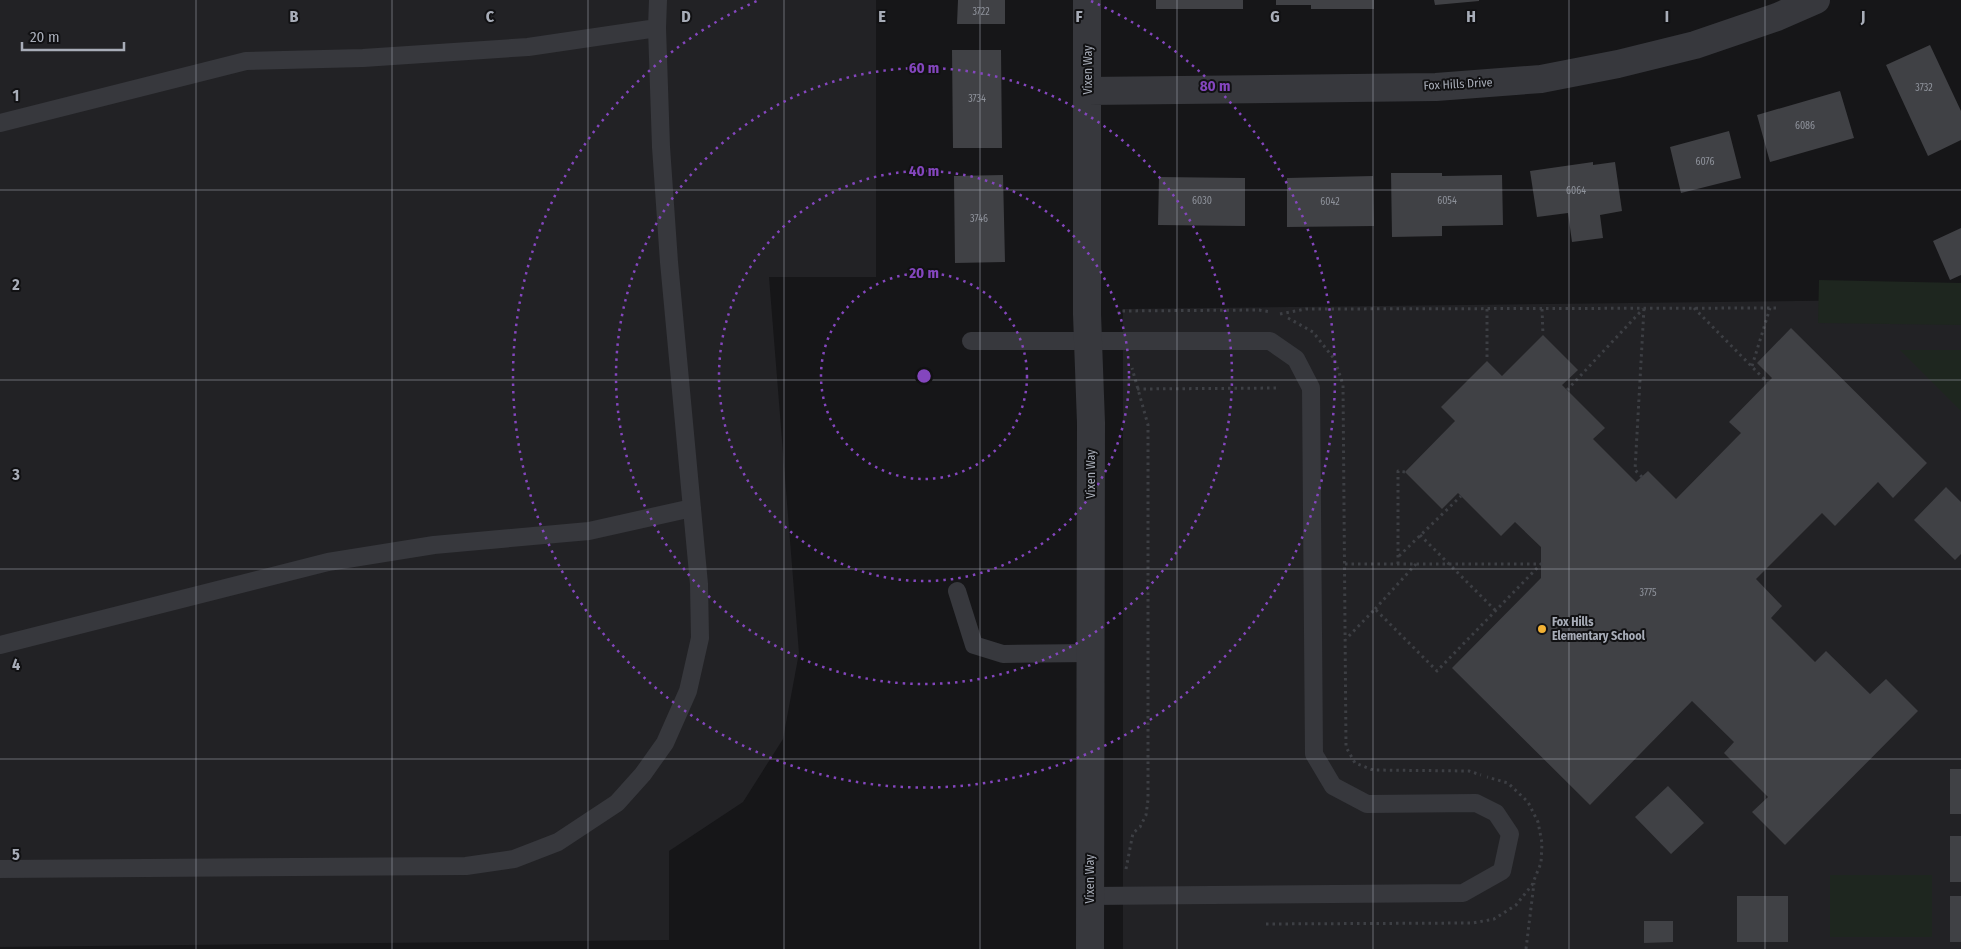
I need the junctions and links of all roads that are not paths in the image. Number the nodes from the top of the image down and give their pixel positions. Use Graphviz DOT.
graph roads {
  1 [pos="658,0"];
  2 [pos="1088,0"];
  3 [pos="1816,0"];
  4 [pos="657,28"];
  5 [pos="1088,91"];
  6 [pos="0,123"];
  7 [pos="971,341"];
  8 [pos="1089,342"];
  9 [pos="692,508"];
  10 [pos="957,591"];
  11 [pos="0,645"];
  12 [pos="1091,653"];
  13 [pos="0,869"];
  14 [pos="1090,896"];
  15 [pos="1090,949"];
  1 -- 4 [label="lane"];
  2 -- 5 [label="street, Vixen Way"];
  3 -- 5 [label="street, Fox Hills Drive"];
  4 -- 6 [label="lane"];
  4 -- 9 [label="lane"];
  5 -- 8 [label="street, Vixen Way"];
  7 -- 8 [label="lane"];
  8 -- 12 [label="street, Vixen Way"];
  8 -- 14 [label="lane"];
  9 -- 11 [label="lane"];
  9 -- 13 [label="lane"];
  10 -- 12 [label="lane"];
  12 -- 14 [label="street, Vixen Way"];
  14 -- 15 [label="street, Vixen Way"];
}
